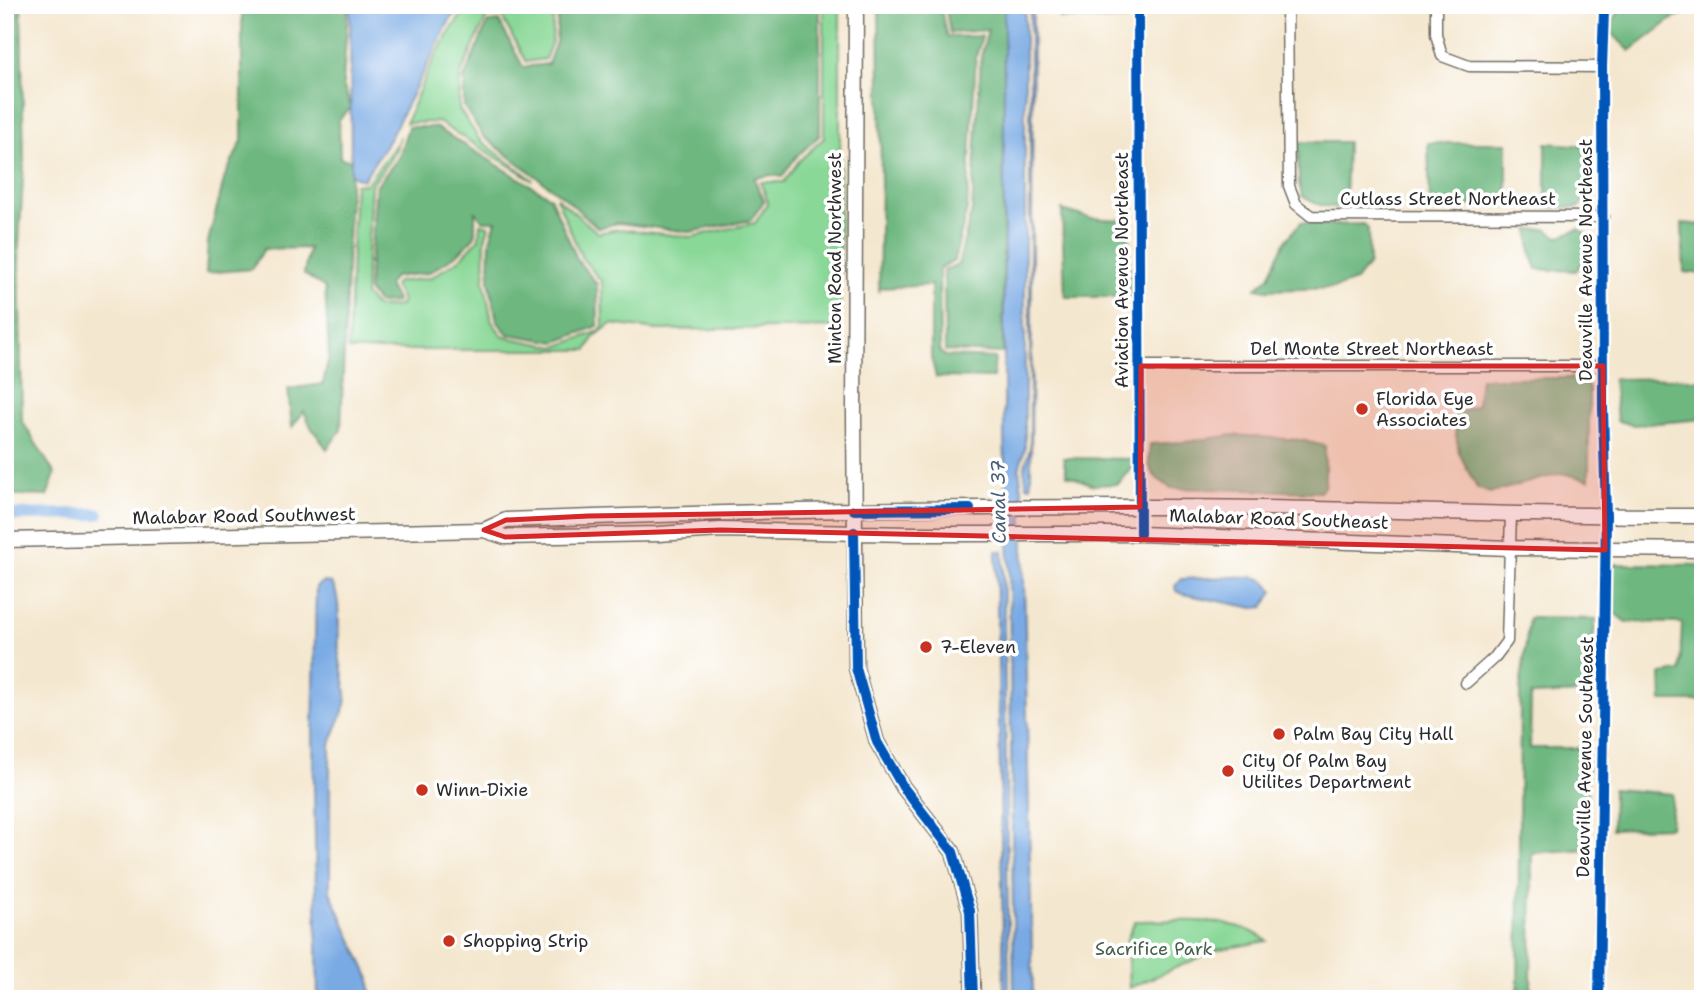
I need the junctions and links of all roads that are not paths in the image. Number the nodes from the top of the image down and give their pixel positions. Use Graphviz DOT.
graph roads {
  1 [pos="856,5"];
  2 [pos="1138,5"];
  3 [pos="1287,5"];
  4 [pos="1436,5"];
  5 [pos="1608,5"];
  6 [pos="1602,66"];
  7 [pos="1604,217"];
  8 [pos="1141,366"];
  9 [pos="1603,366"];
  10 [pos="1140,507"];
  11 [pos="854,510"];
  12 [pos="1511,514"];
  13 [pos="1606,516"];
  14 [pos="1703,516"];
  15 [pos="484,530"];
  16 [pos="854,532"];
  17 [pos="1140,534"];
  18 [pos="5,540"];
  19 [pos="1509,548"];
  20 [pos="1605,550"];
  21 [pos="1703,550"];
  22 [pos="1466,683"];
  23 [pos="973,999"];
  24 [pos="1598,999"];
  1 -- 11 [label="main road, Minton Road Northwest"];
  2 -- 8 [label="street, Aviation Avenue Northeast"];
  3 -- 7 [label="street, Cutlass Street Northeast"];
  4 -- 6 [label="street"];
  5 -- 6 [label="street, Deauville Avenue Northeast"];
  6 -- 7 [label="street, Deauville Avenue Northeast"];
  7 -- 9 [label="street, Deauville Avenue Northeast"];
  8 -- 9 [label="street, Del Monte Street Northeast"];
  8 -- 10 [label="street, Aviation Avenue Northeast"];
  9 -- 13 [label="street, Deauville Avenue Northeast"];
  10 -- 11 [label="main road, Malabar Road Southeast"];
  10 -- 12 [label="main road, Malabar Road Southeast"];
  10 -- 17 [label="street, Aviation Avenue Northeast"];
  11 -- 15 [label="main road, Malabar Road Southwest"];
  11 -- 16 [label="main road, Minton Road Northwest"];
  12 -- 13 [label="main road, Malabar Road Southeast"];
  12 -- 19 [label="street"];
  13 -- 14 [label="main road, Malabar Road Southeast"];
  13 -- 20 [label="street, Deauville Avenue Southeast"];
  15 -- 16 [label="main road, Malabar Road Southwest"];
  15 -- 18 [label="main road, Malabar Road Southwest"];
  16 -- 17 [label="main road, Malabar Road Southeast"];
  16 -- 23 [label="main road, Minton Road Northwest"];
  17 -- 19 [label="main road, Malabar Road Southeast"];
  19 -- 20 [label="main road, Malabar Road Southeast"];
  19 -- 22 [label="street"];
  20 -- 21 [label="main road, Malabar Road Southeast"];
  20 -- 24 [label="street, Deauville Avenue Southeast"];
}
